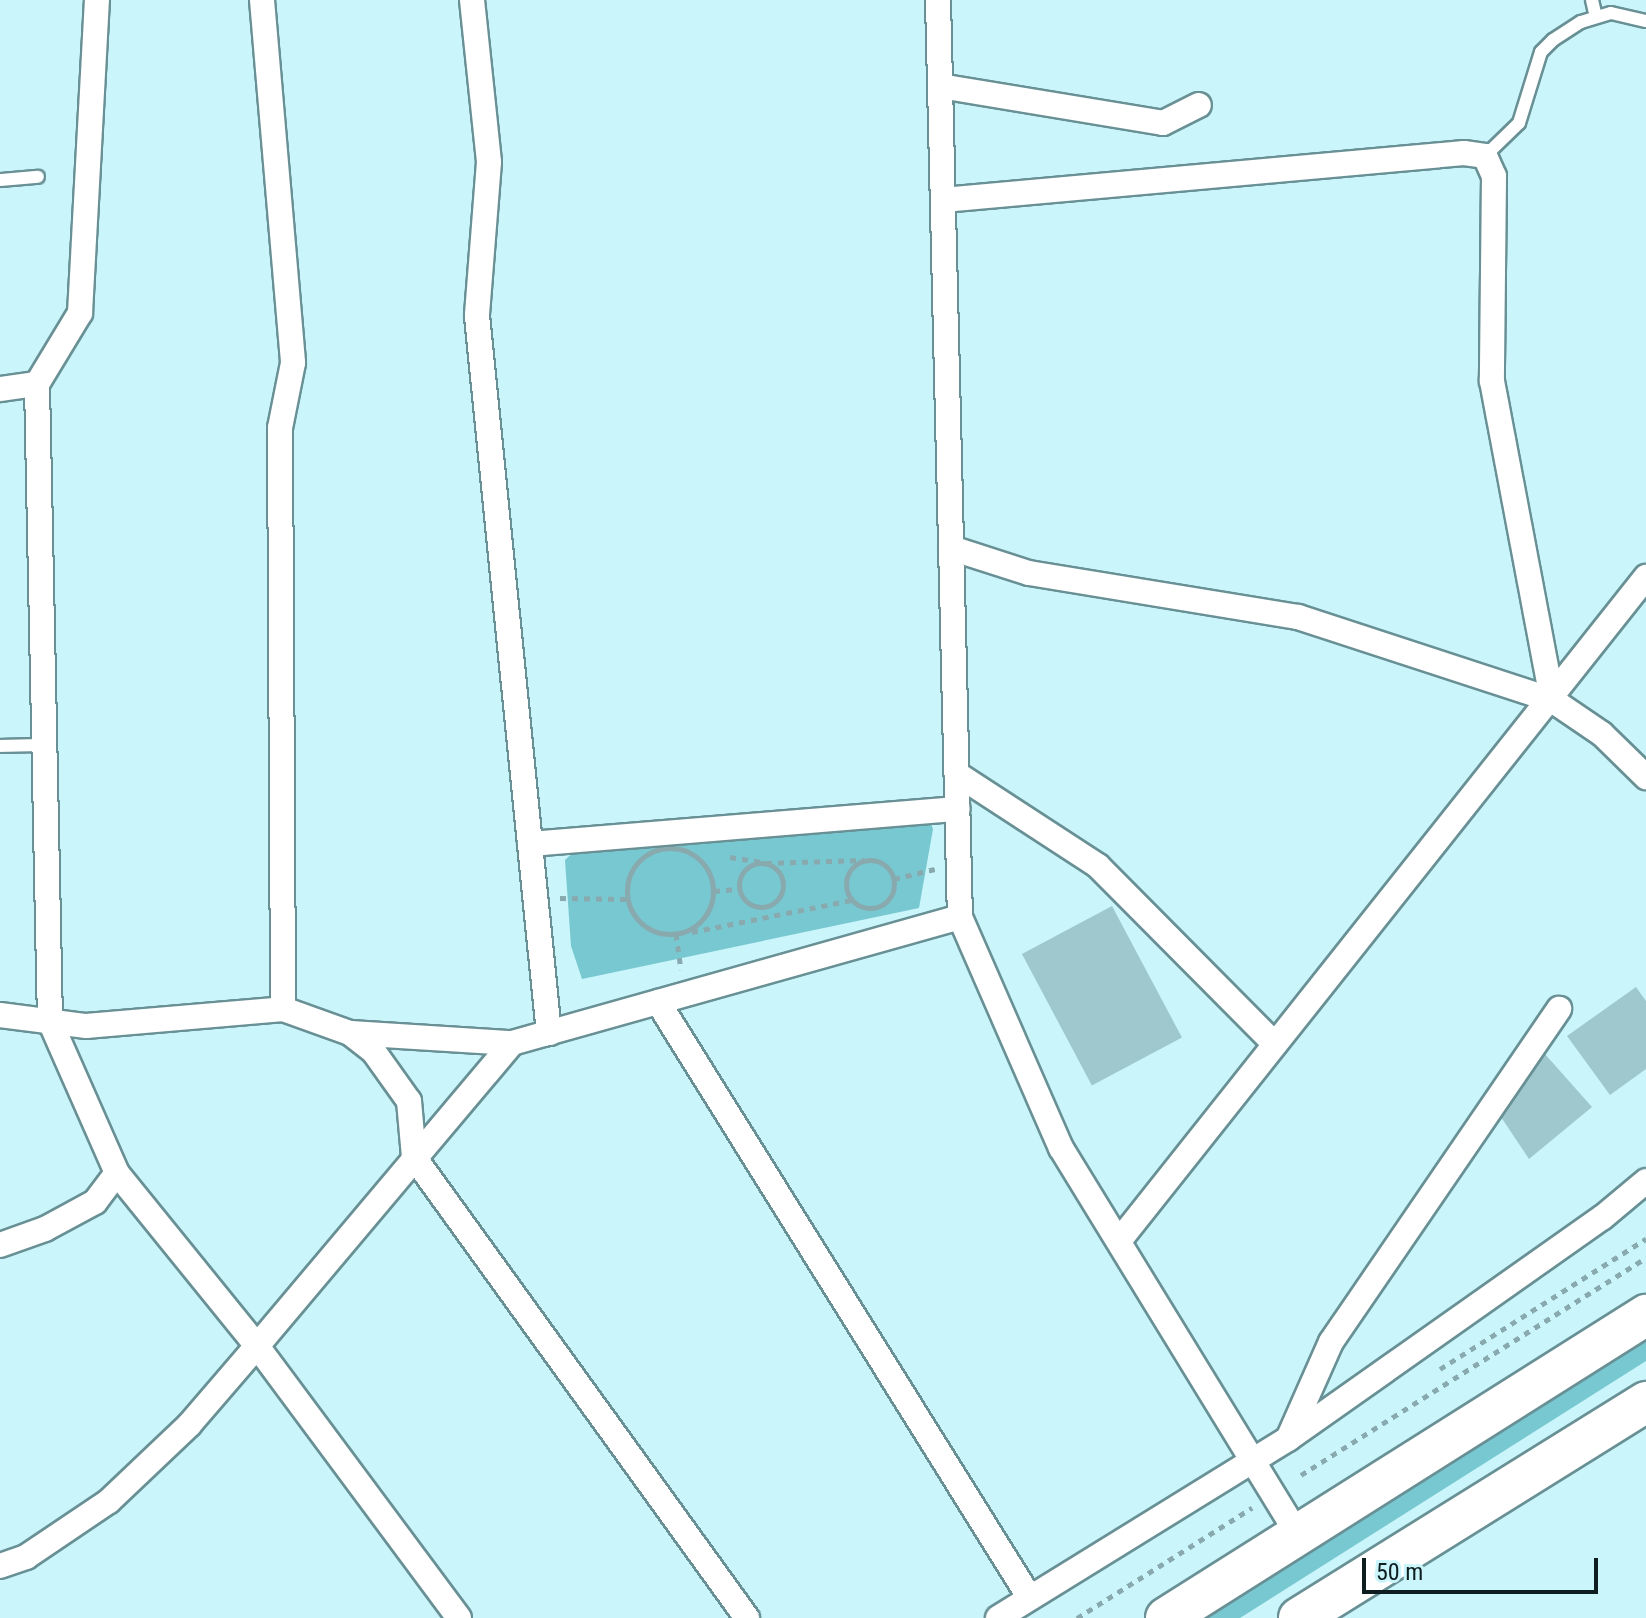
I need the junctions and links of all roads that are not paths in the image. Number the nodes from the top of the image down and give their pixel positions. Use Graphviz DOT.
graph roads {
  1 [pos="97,0"];
  2 [pos="262,0"];
  3 [pos="472,0"];
  4 [pos="938,0"];
  5 [pos="1592,0"];
  6 [pos="1596,17"];
  7 [pos="1646,21"];
  8 [pos="940,86"];
  9 [pos="1199,105"];
  10 [pos="1485,156"];
  11 [pos="38,177"];
  12 [pos="0,180"];
  13 [pos="943,200"];
  14 [pos="37,384"];
  15 [pos="0,389"];
  16 [pos="951,548"];
  17 [pos="1646,577"];
  18 [pos="1552,700"];
  19 [pos="45,745"];
  20 [pos="0,746"];
  21 [pos="957,774"];
  22 [pos="1646,777"];
  23 [pos="958,809"];
  24 [pos="530,844"];
  25 [pos="960,917"];
  26 [pos="658,1002"];
  27 [pos="283,1009"];
  28 [pos="1559,1009"];
  29 [pos="0,1015"];
  30 [pos="50,1021"];
  31 [pos="350,1033"];
  32 [pos="549,1033"];
  33 [pos="512,1043"];
  34 [pos="1275,1044"];
  35 [pos="414,1157"];
  36 [pos="117,1173"];
  37 [pos="1646,1181"];
  38 [pos="1119,1241"];
  39 [pos="0,1245"];
  40 [pos="1646,1315"];
  41 [pos="257,1346"];
  42 [pos="1646,1402"];
  43 [pos="1288,1439"];
  44 [pos="1255,1459"];
  45 [pos="1298,1534"];
  46 [pos="0,1566"];
  47 [pos="1028,1595"];
  48 [pos="459,1618"];
  49 [pos="747,1618"];
  50 [pos="998,1618"];
  51 [pos="1166,1618"];
  52 [pos="1299,1618"];
  1 -- 14 [label="street"];
  2 -- 27 [label="street"];
  3 -- 24 [label="street"];
  4 -- 8 [label="street"];
  5 -- 6 [label="lane"];
  6 -- 7 [label="lane"];
  6 -- 10 [label="lane"];
  8 -- 9 [label="street"];
  8 -- 13 [label="street"];
  10 -- 13 [label="street"];
  10 -- 18 [label="street"];
  11 -- 12 [label="lane"];
  13 -- 16 [label="street"];
  14 -- 15 [label="street"];
  14 -- 19 [label="street"];
  16 -- 18 [label="street"];
  16 -- 21 [label="street"];
  17 -- 18 [label="street"];
  18 -- 22 [label="street"];
  18 -- 34 [label="street"];
  19 -- 20 [label="lane"];
  19 -- 30 [label="street"];
  21 -- 23 [label="street"];
  21 -- 34 [label="street"];
  23 -- 24 [label="street"];
  23 -- 25 [label="street"];
  24 -- 32 [label="street"];
  25 -- 26 [label="street"];
  25 -- 38 [label="street"];
  26 -- 32 [label="street"];
  26 -- 47 [label="street"];
  27 -- 30 [label="street"];
  27 -- 31 [label="street"];
  28 -- 43 [label="street"];
  29 -- 30 [label="street"];
  30 -- 36 [label="street"];
  31 -- 33 [label="street"];
  31 -- 35 [label="street"];
  32 -- 33 [label="street"];
  33 -- 35 [label="street"];
  34 -- 38 [label="street"];
  35 -- 41 [label="street"];
  35 -- 49 [label="street"];
  36 -- 39 [label="street"];
  36 -- 41 [label="street"];
  37 -- 43 [label="street"];
  38 -- 44 [label="street"];
  40 -- 45 [label="main road"];
  41 -- 46 [label="street"];
  41 -- 48 [label="street"];
  42 -- 52 [label="main road"];
  43 -- 44 [label="street"];
  44 -- 45 [label="street"];
  44 -- 47 [label="street"];
  45 -- 51 [label="main road"];
  47 -- 50 [label="street"];
}
